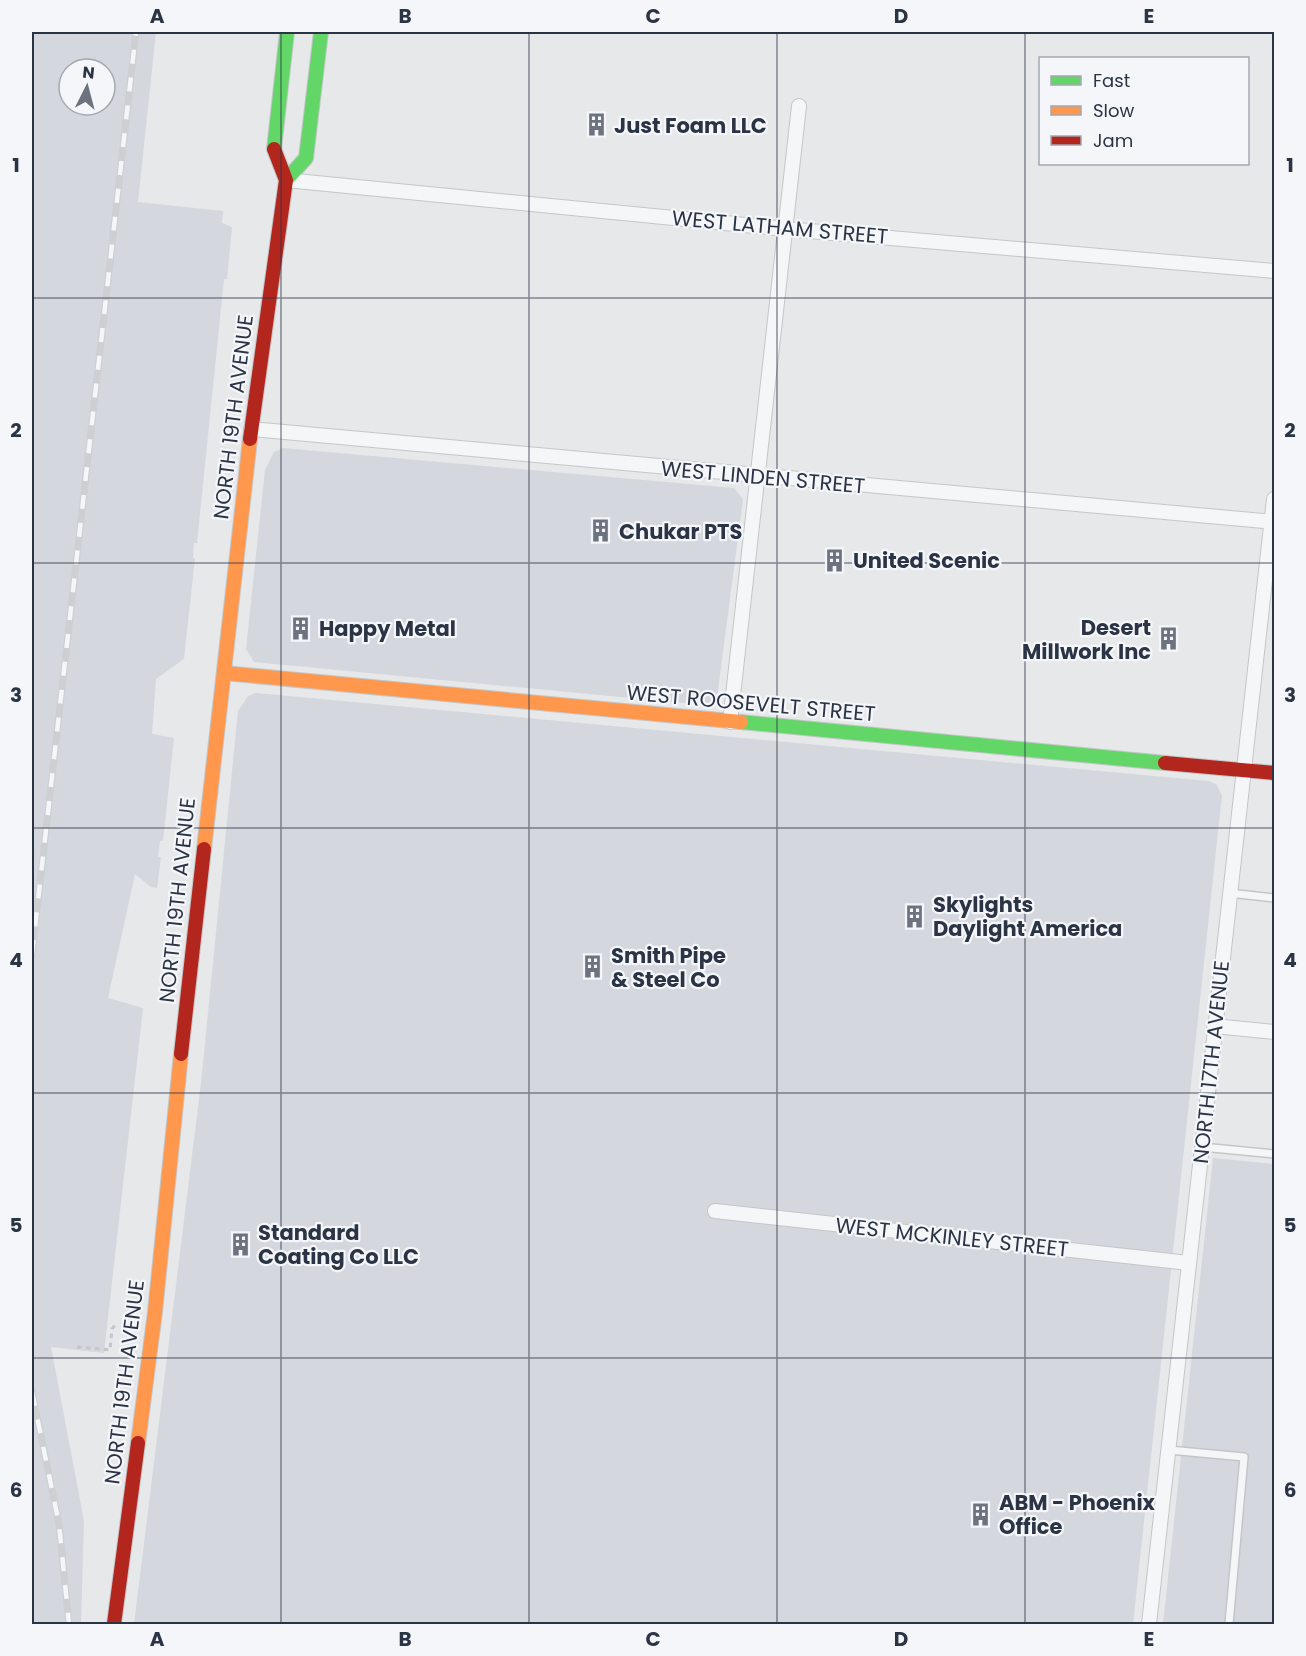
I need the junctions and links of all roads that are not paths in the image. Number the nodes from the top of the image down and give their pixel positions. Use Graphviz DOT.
graph roads {
  1 [pos="287,32"];
  2 [pos="321,32"];
  3 [pos="799,106"];
  4 [pos="286,180"];
  5 [pos="786,229"];
  6 [pos="1275,271"];
  7 [pos="251,429"];
  8 [pos="758,477"];
  9 [pos="1275,499"];
  10 [pos="1273,521"];
  11 [pos="224,673"];
  12 [pos="730,722"];
  13 [pos="1243,770"];
  14 [pos="1275,773"];
  15 [pos="1229,893"];
  16 [pos="1275,898"];
  17 [pos="1214,1026"];
  18 [pos="1275,1032"];
  19 [pos="1202,1147"];
  20 [pos="1275,1154"];
  21 [pos="715,1211"];
  22 [pos="1190,1263"];
  23 [pos="1169,1450"];
  24 [pos="114,1624"];
  25 [pos="1149,1624"];
  26 [pos="1229,1624"];
  1 -- 4 [label="main road"];
  2 -- 4 [label="main road"];
  3 -- 5 [label="street"];
  4 -- 5 [label="street, WEST LATHAM STREET"];
  4 -- 7 [label="main road, NORTH 19TH AVENUE"];
  5 -- 6 [label="street, WEST LATHAM STREET"];
  5 -- 8 [label="street"];
  7 -- 8 [label="street, WEST LINDEN STREET"];
  7 -- 11 [label="main road, NORTH 19TH AVENUE"];
  8 -- 10 [label="street, WEST LINDEN STREET"];
  8 -- 12 [label="street"];
  9 -- 10 [label="street, NORTH 17TH AVENUE"];
  10 -- 13 [label="street, NORTH 17TH AVENUE"];
  11 -- 12 [label="main road, WEST ROOSEVELT STREET"];
  11 -- 24 [label="main road, NORTH 19TH AVENUE"];
  12 -- 13 [label="main road, WEST ROOSEVELT STREET"];
  13 -- 14 [label="main road, WEST ROOSEVELT STREET"];
  13 -- 15 [label="street, NORTH 17TH AVENUE"];
  15 -- 16 [label="lane"];
  15 -- 17 [label="street, NORTH 17TH AVENUE"];
  17 -- 18 [label="street"];
  17 -- 19 [label="street, NORTH 17TH AVENUE"];
  19 -- 20 [label="lane"];
  19 -- 22 [label="street, NORTH 17TH AVENUE"];
  21 -- 22 [label="street, WEST MCKINLEY STREET"];
  22 -- 23 [label="street, NORTH 17TH AVENUE"];
  23 -- 25 [label="street, NORTH 17TH AVENUE"];
  23 -- 26 [label="lane"];
}
